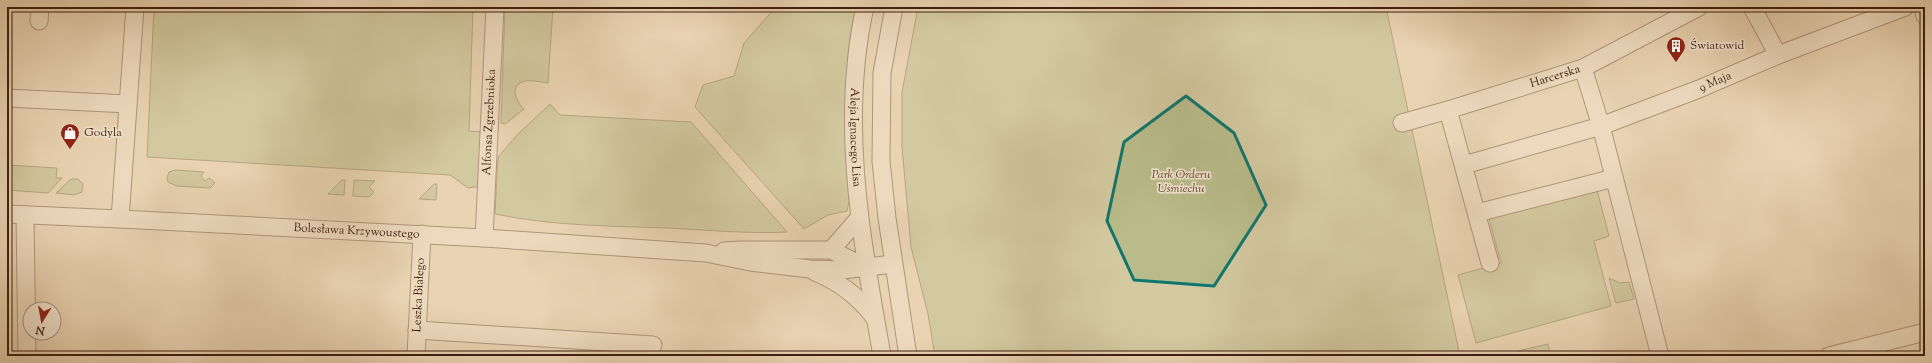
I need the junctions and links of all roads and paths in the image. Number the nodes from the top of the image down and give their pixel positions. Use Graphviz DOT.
graph roads {
  1 [pos="135,7"];
  2 [pos="495,7"];
  3 [pos="865,7"];
  4 [pos="894,7"];
  5 [pos="1699,7"];
  6 [pos="1752,7"];
  7 [pos="1905,7"];
  8 [pos="1923,7"];
  9 [pos="1925,16"];
  10 [pos="1778,55"];
  11 [pos="1583,68"];
  12 [pos="7,98"];
  13 [pos="128,104"];
  14 [pos="1448,110"];
  15 [pos="1402,123"];
  16 [pos="1601,126"];
  17 [pos="1464,165"];
  18 [pos="1614,178"];
  19 [pos="1477,213"];
  20 [pos="7,214"];
  21 [pos="25,216"];
  22 [pos="120,218"];
  23 [pos="859,218"];
  24 [pos="422,234"];
  25 [pos="484,238"];
  26 [pos="831,250"];
  27 [pos="706,253"];
  28 [pos="1490,263"];
  29 [pos="893,264"];
  30 [pos="866,268"];
  31 [pos="810,269"];
  32 [pos="875,319"];
  33 [pos="417,330"];
  34 [pos="1925,332"];
  35 [pos="653,345"];
  36 [pos="27,356"];
  37 [pos="416,356"];
  38 [pos="882,356"];
  39 [pos="908,356"];
  40 [pos="1660,356"];
  41 [pos="1829,356"];
  1 -- 13 [label="street"];
  2 -- 25 [label="street, Alfonsa Zgrzebnioka"];
  3 -- 23 [label="street, Aleja Ignacego Lisa"];
  4 -- 29 [label="street, Aleja Ignacego Lisa"];
  5 -- 11 [label="street, Harcerska"];
  6 -- 10 [label="street"];
  7 -- 10 [label="street, 9 Maja"];
  8 -- 9 [label="street"];
  10 -- 16 [label="street, 9 Maja"];
  11 -- 14 [label="street, Harcerska"];
  11 -- 16 [label="street"];
  12 -- 13 [label="street"];
  13 -- 22 [label="street"];
  14 -- 15 [label="street, Harcerska"];
  14 -- 17 [label="street"];
  16 -- 17 [label="street, 9 Maja"];
  16 -- 18 [label="street"];
  17 -- 19 [label="street"];
  18 -- 19 [label="street"];
  18 -- 40 [label="street"];
  19 -- 28 [label="street"];
  20 -- 21 [label="street, Bolesława Krzywoustego"];
  21 -- 22 [label="street, Bolesława Krzywoustego"];
  21 -- 36 [label="street"];
  22 -- 24 [label="street, Bolesława Krzywoustego"];
  23 -- 26 [label="street"];
  23 -- 30 [label="street, Aleja Ignacego Lisa"];
  24 -- 25 [label="street, Bolesława Krzywoustego"];
  24 -- 33 [label="street, Leszka Białego"];
  25 -- 27 [label="street, Bolesława Krzywoustego"];
  26 -- 27 [label="street, Bolesława Krzywoustego"];
  26 -- 30 [label="street, Bolesława Krzywoustego"];
  27 -- 31 [label="street, Bolesława Krzywoustego"];
  29 -- 30 [label="street"];
  29 -- 39 [label="street, Aleja Ignacego Lisa"];
  30 -- 31 [label="street, Bolesława Krzywoustego"];
  30 -- 32 [label="street, Aleja Ignacego Lisa"];
  31 -- 32 [label="street, Bolesława Krzywoustego"];
  32 -- 38 [label="street, Aleja Ignacego Lisa"];
  33 -- 35 [label="street"];
  33 -- 37 [label="street, Leszka Białego"];
  34 -- 41 [label="street"];
}
